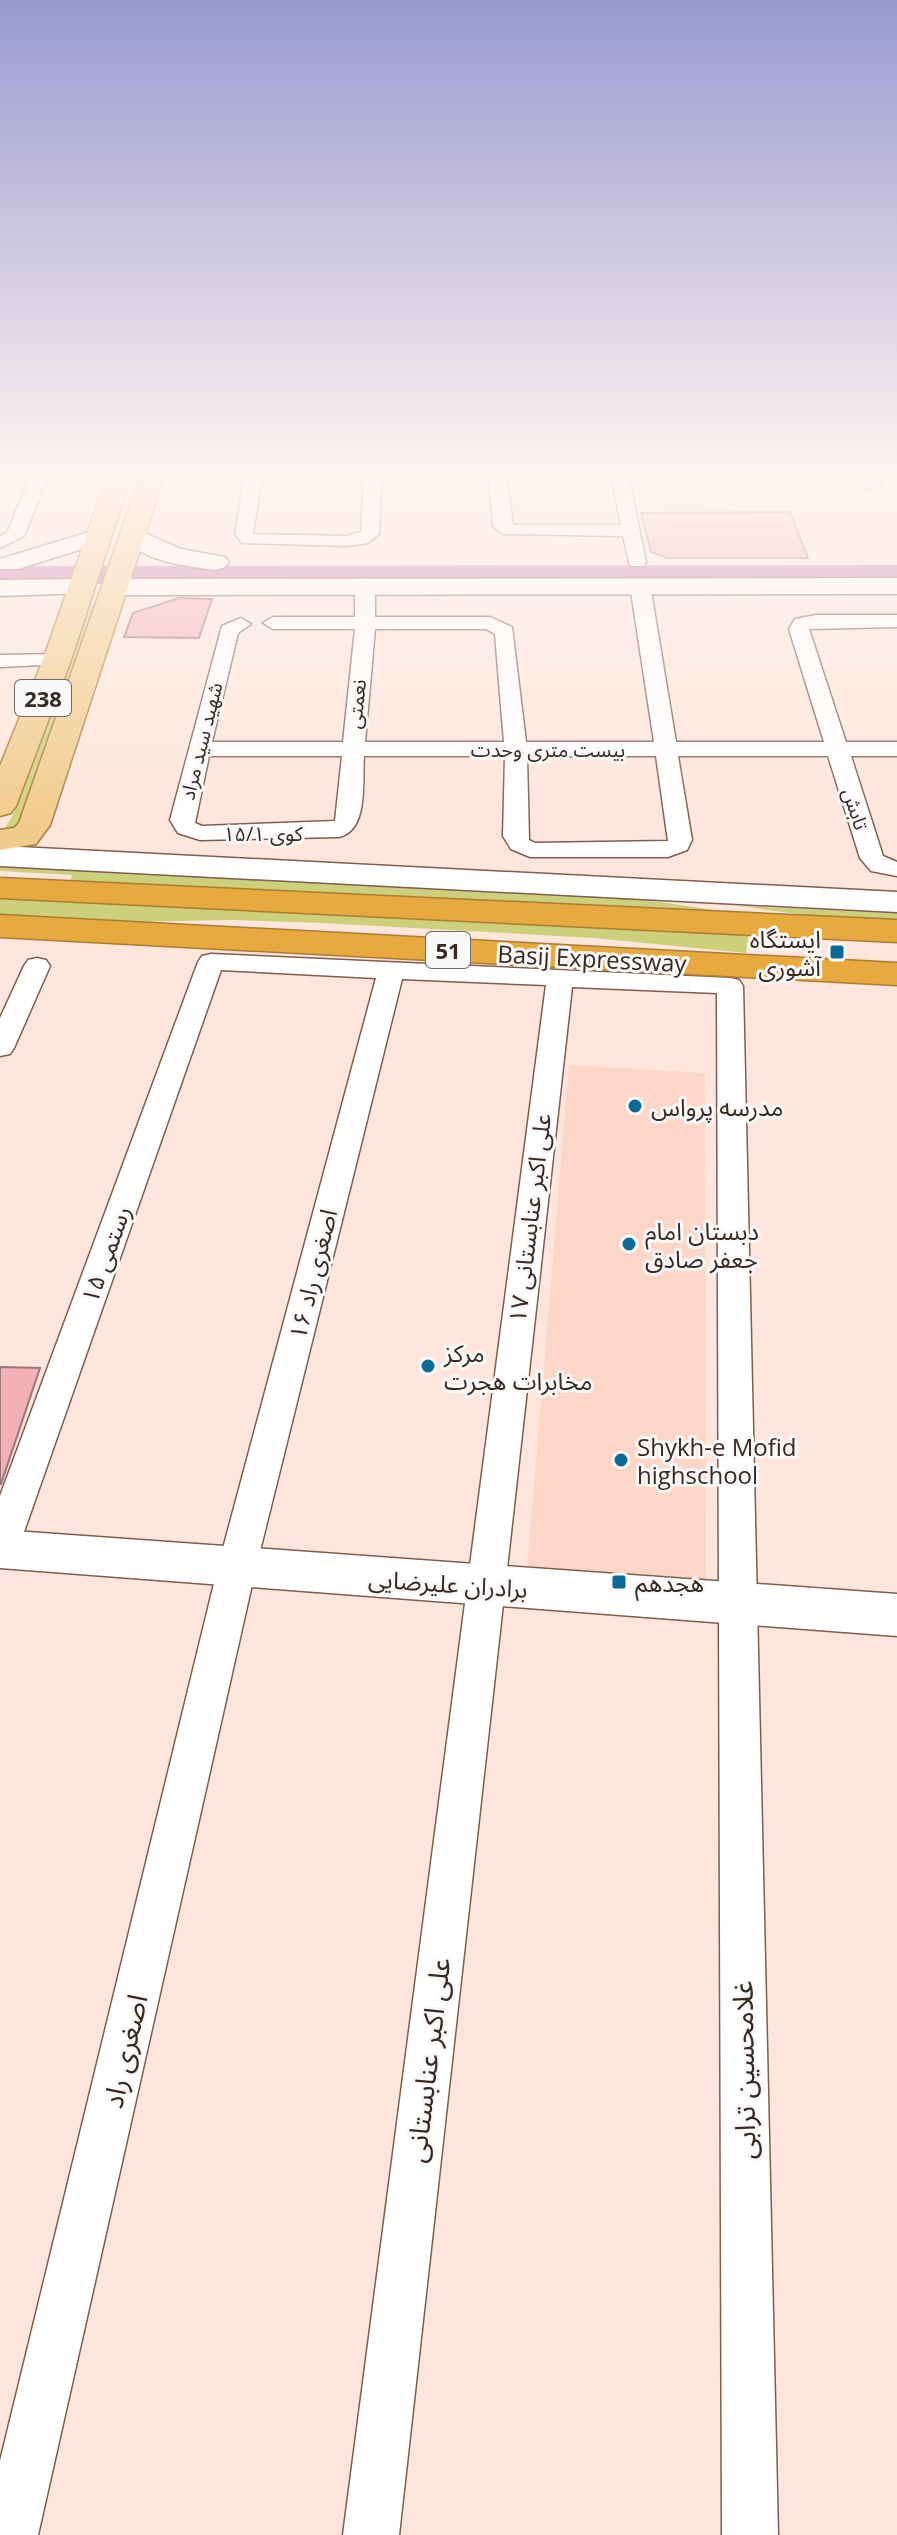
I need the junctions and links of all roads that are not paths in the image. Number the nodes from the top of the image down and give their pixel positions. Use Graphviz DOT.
graph roads {
  1 [pos="38,592"];
  2 [pos="79,592"];
  3 [pos="114,592"];
  4 [pos="172,592"];
  5 [pos="365,592"];
  6 [pos="642,592"];
  7 [pos="850,592"];
  8 [pos="104,618"];
  9 [pos="72,620"];
  10 [pos="863,621"];
  11 [pos="897,621"];
  12 [pos="273,623"];
  13 [pos="241,624"];
  14 [pos="365,624"];
  15 [pos="57,660"];
  16 [pos="0,661"];
  17 [pos="198,749"];
  18 [pos="351,749"];
  19 [pos="516,749"];
  20 [pos="666,749"];
  21 [pos="836,749"];
  22 [pos="897,749"];
  23 [pos="43,802"];
  24 [pos="0,806"];
  25 [pos="182,820"];
  26 [pos="347,823"];
  27 [pos="0,840"];
  28 [pos="0,856"];
  29 [pos="88,862"];
  30 [pos="889,867"];
  31 [pos="0,888"];
  32 [pos="601,888"];
  33 [pos="897,902"];
  34 [pos="0,926"];
  35 [pos="897,929"];
  36 [pos="37,966"];
  37 [pos="897,974"];
  38 [pos="389,975"];
  39 [pos="558,985"];
  40 [pos="0,1048"];
  41 [pos="0,1548"];
  42 [pos="237,1567"];
  43 [pos="484,1585"];
  44 [pos="736,1606"];
  45 [pos="897,1615"];
  46 [pos="10,2535"];
  47 [pos="371,2535"];
  48 [pos="750,2535"];
  1 -- 9 [label="main road"];
  2 -- 9 [label="main road, 238"];
  3 -- 8 [label="main road, 238"];
  4 -- 8 [label="main road"];
  5 -- 14 [label="street, نعمتی"];
  6 -- 20 [label="street"];
  7 -- 10 [label="street"];
  8 -- 23 [label="main road, 238"];
  9 -- 15 [label="main road, 238"];
  10 -- 11 [label="street"];
  10 -- 21 [label="street, تابش"];
  12 -- 14 [label="street"];
  13 -- 17 [label="street, شهید سید مراد"];
  14 -- 18 [label="street, نعمتی"];
  14 -- 19 [label="street"];
  15 -- 16 [label="street"];
  15 -- 24 [label="main road, 238"];
  17 -- 18 [label="street, بیست متری وحدت"];
  17 -- 25 [label="street, شهید سید مراد"];
  18 -- 19 [label="street, بیست متری وحدت"];
  18 -- 26 [label="street, نعمتی"];
  19 -- 20 [label="street, بیست متری وحدت"];
  19 -- 20 [label="street"];
  20 -- 21 [label="street, بیست متری وحدت"];
  21 -- 22 [label="street, بیست متری وحدت"];
  21 -- 30 [label="street, تابش"];
  23 -- 27 [label="main road"];
  23 -- 29 [label="main road, 238"];
  25 -- 26 [label="street, کوی ۱۵/۱"];
  28 -- 29 [label="main road"];
  29 -- 32 [label="main road"];
  31 -- 35 [label="highway, Basij Expressway / 51"];
  32 -- 33 [label="main road"];
  32 -- 35 [label="main road"];
  34 -- 37 [label="highway, Basij Expressway / 51"];
  36 -- 40 [label="street"];
  38 -- 39 [label="street"];
  38 -- 41 [label="street, رستمی ۱۵"];
  38 -- 42 [label="street, اصغری راد ۱۶"];
  39 -- 43 [label="street, علی اکبر عنابستانی ۱۷"];
  39 -- 44 [label="street, غلامحسین ترابی"];
  41 -- 42 [label="main road, برادران علیرضایی"];
  42 -- 43 [label="main road, برادران علیرضایی"];
  42 -- 46 [label="street, اصغری راد"];
  43 -- 44 [label="main road, برادران علیرضایی"];
  43 -- 47 [label="street, علی اکبر عنابستانی"];
  44 -- 45 [label="main road, برادران علیرضایی"];
  44 -- 48 [label="street, غلامحسین ترابی"];
}
